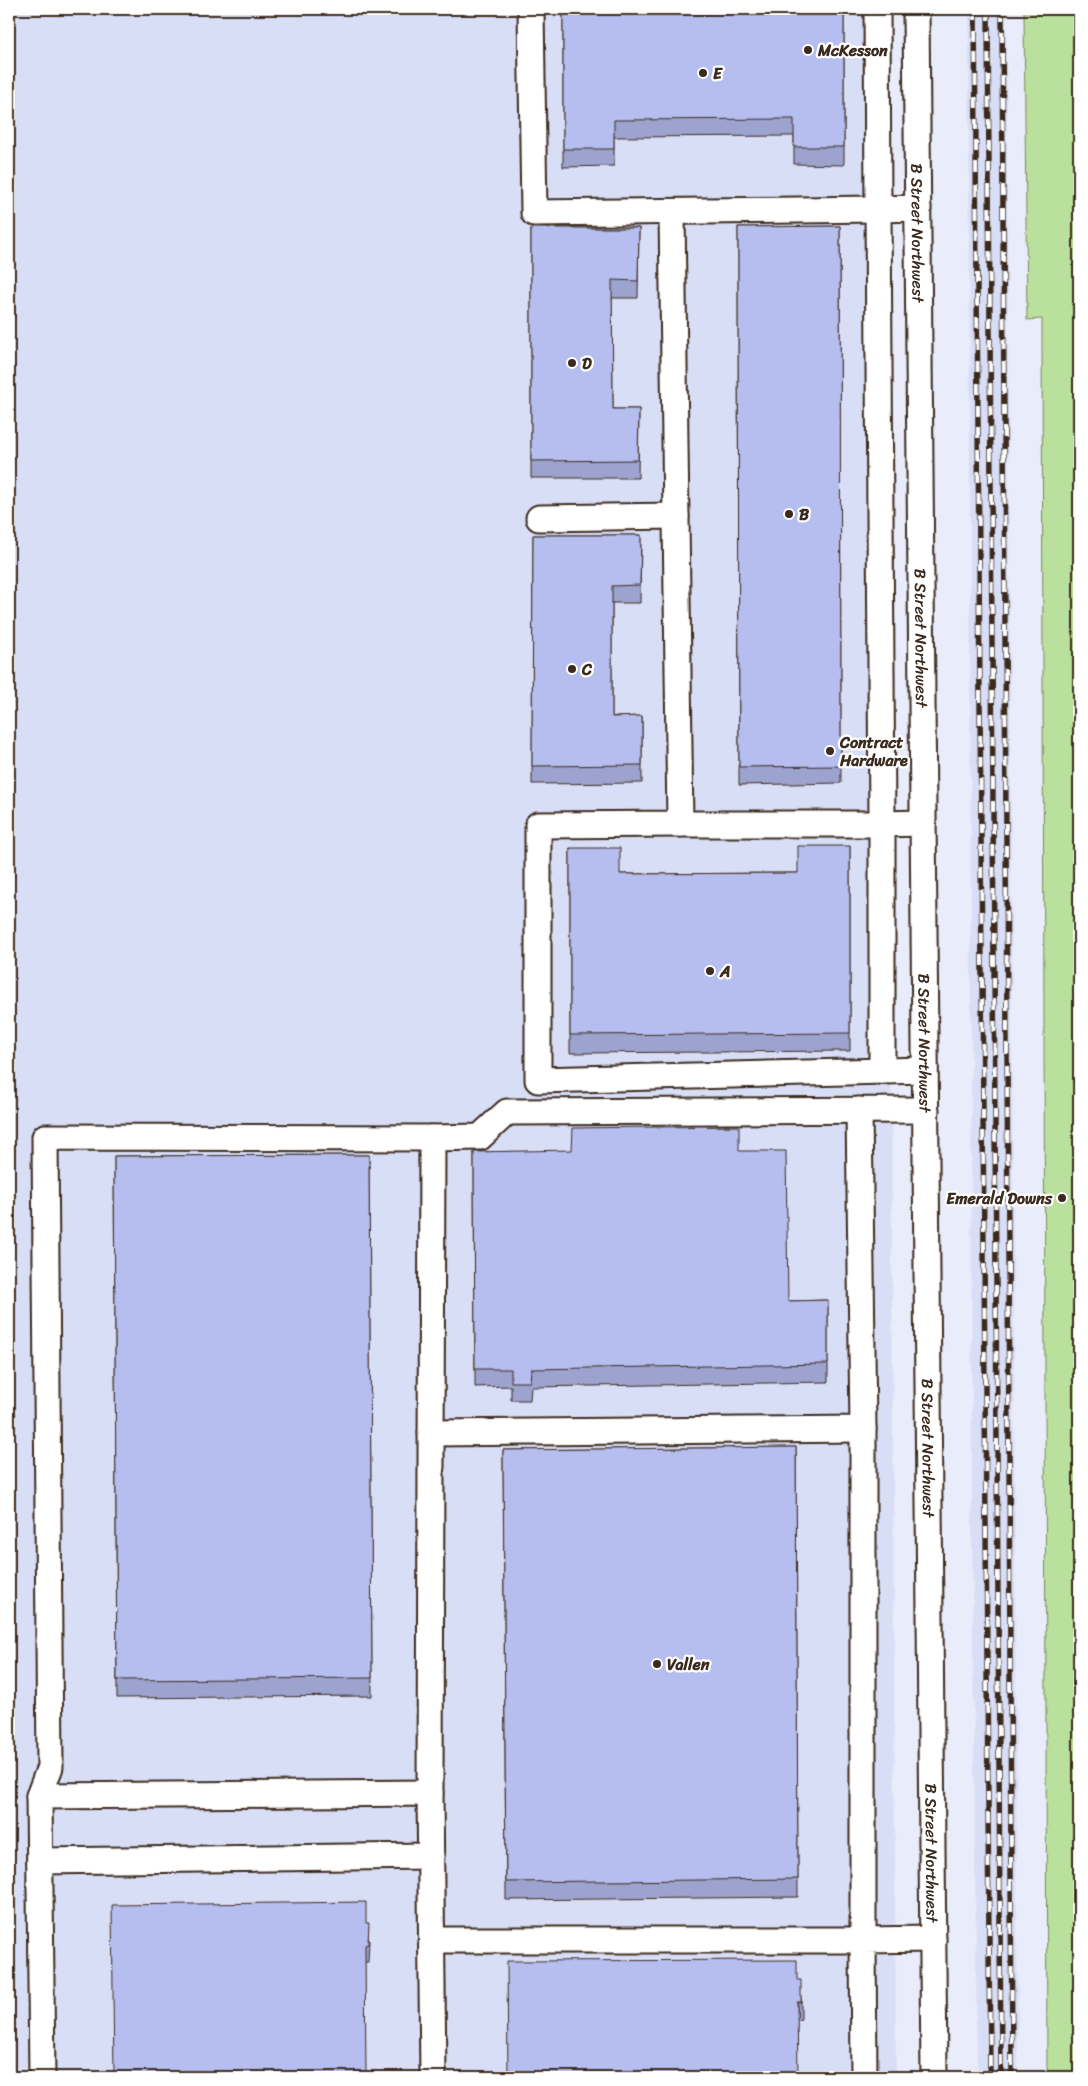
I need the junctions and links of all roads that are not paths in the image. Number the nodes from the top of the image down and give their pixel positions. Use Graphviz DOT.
graph roads {
  1 [pos="531,9"];
  2 [pos="877,9"];
  3 [pos="916,9"];
  4 [pos="918,208"];
  5 [pos="878,209"];
  6 [pos="672,212"];
  7 [pos="676,516"];
  8 [pos="539,518"];
  9 [pos="923,823"];
  10 [pos="680,824"];
  11 [pos="882,824"];
  12 [pos="925,1070"];
  13 [pos="882,1072"];
  14 [pos="858,1110"];
  15 [pos="926,1110"];
  16 [pos="432,1138"];
  17 [pos="864,1429"];
  18 [pos="431,1433"];
  19 [pos="430,1793"];
  20 [pos="39,1796"];
  21 [pos="431,1856"];
  22 [pos="40,1861"];
  23 [pos="933,1938"];
  24 [pos="432,1940"];
  25 [pos="863,1940"];
  26 [pos="42,2077"];
  27 [pos="433,2077"];
  28 [pos="864,2077"];
  29 [pos="934,2077"];
  1 -- 6 [label="street"];
  2 -- 5 [label="street"];
  3 -- 4 [label="street, B Street Northwest"];
  4 -- 5 [label="street"];
  4 -- 9 [label="street, B Street Northwest"];
  5 -- 6 [label="street"];
  5 -- 11 [label="street"];
  6 -- 7 [label="street"];
  7 -- 8 [label="street"];
  7 -- 10 [label="street"];
  9 -- 11 [label="street"];
  9 -- 12 [label="street, B Street Northwest"];
  10 -- 11 [label="street"];
  10 -- 13 [label="street"];
  11 -- 13 [label="street"];
  12 -- 13 [label="street"];
  12 -- 15 [label="street, B Street Northwest"];
  14 -- 15 [label="street"];
  14 -- 16 [label="street"];
  14 -- 17 [label="street"];
  15 -- 23 [label="street, B Street Northwest"];
  16 -- 18 [label="street"];
  16 -- 20 [label="street"];
  17 -- 18 [label="street"];
  17 -- 25 [label="street"];
  18 -- 19 [label="street"];
  19 -- 20 [label="street"];
  19 -- 21 [label="street"];
  20 -- 22 [label="street"];
  21 -- 22 [label="street"];
  21 -- 24 [label="street"];
  22 -- 26 [label="street"];
  23 -- 25 [label="street"];
  23 -- 29 [label="street, B Street Northwest"];
  24 -- 25 [label="street"];
  24 -- 27 [label="street"];
  25 -- 28 [label="street"];
}
